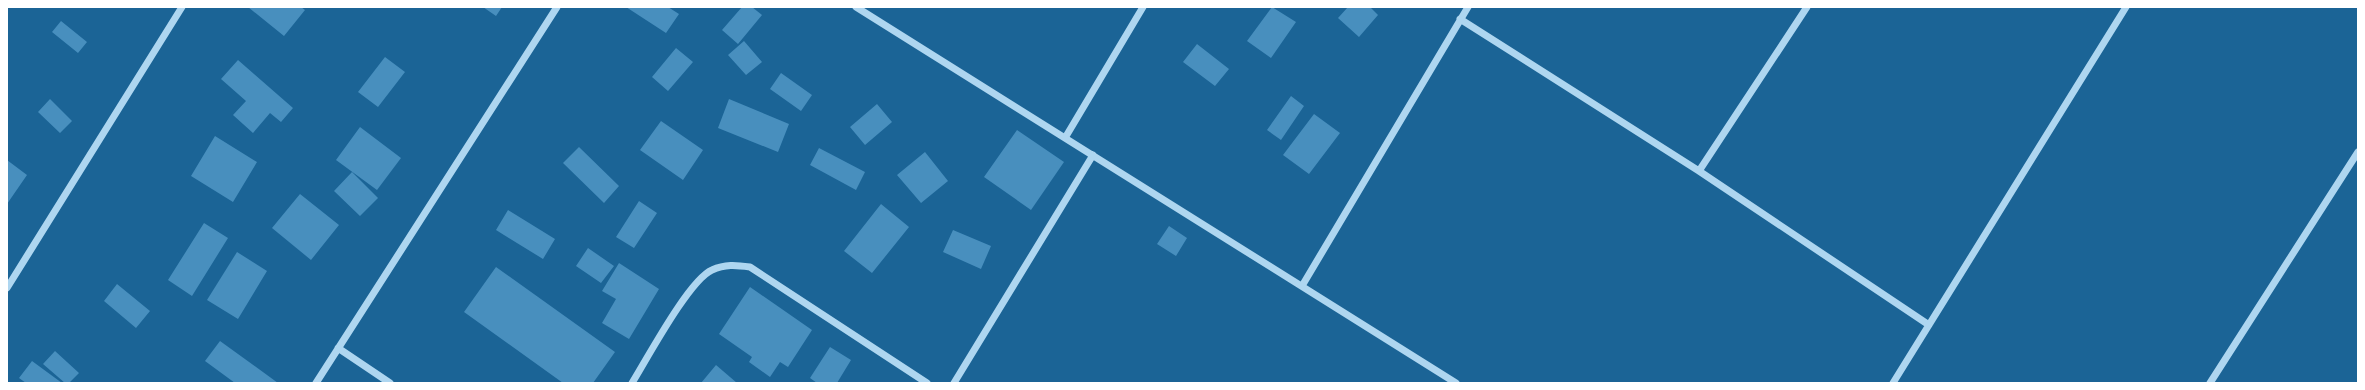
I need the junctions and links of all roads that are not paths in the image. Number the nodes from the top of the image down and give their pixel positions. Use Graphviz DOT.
graph roads {
  1 [pos="182,7"];
  2 [pos="557,7"];
  3 [pos="856,7"];
  4 [pos="1143,7"];
  5 [pos="1468,7"];
  6 [pos="1807,7"];
  7 [pos="2126,7"];
  8 [pos="1460,19"];
  9 [pos="1065,138"];
  10 [pos="2358,152"];
  11 [pos="1093,155"];
  12 [pos="1699,171"];
  13 [pos="1302,286"];
  14 [pos="7,288"];
  15 [pos="1929,326"];
  16 [pos="338,348"];
  17 [pos="316,383"];
  18 [pos="390,383"];
  19 [pos="632,383"];
  20 [pos="928,383"];
  21 [pos="954,383"];
  22 [pos="1456,383"];
  23 [pos="1893,383"];
  24 [pos="2210,383"];
  1 -- 14 [label="street"];
  2 -- 16 [label="street"];
  3 -- 9 [label="street"];
  4 -- 9 [label="street"];
  5 -- 8 [label="street"];
  6 -- 12 [label="street"];
  7 -- 15 [label="street"];
  8 -- 12 [label="street"];
  8 -- 13 [label="street"];
  9 -- 11 [label="street"];
  10 -- 24 [label="street"];
  11 -- 13 [label="street"];
  11 -- 21 [label="street"];
  12 -- 15 [label="street"];
  13 -- 22 [label="street"];
  15 -- 23 [label="street"];
  16 -- 17 [label="street"];
  16 -- 18 [label="street"];
  19 -- 20 [label="street"];
}
